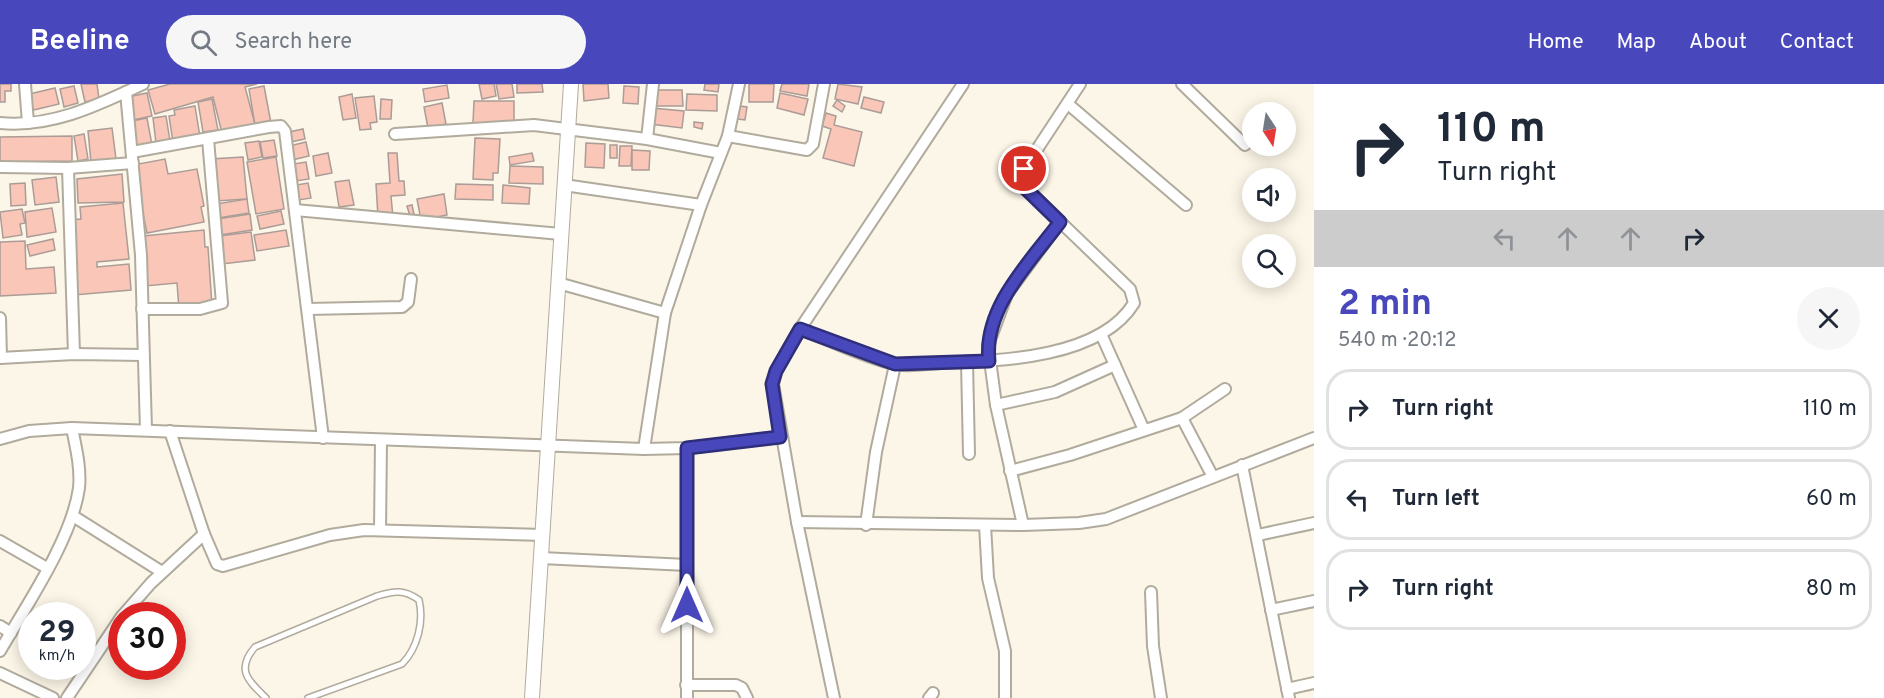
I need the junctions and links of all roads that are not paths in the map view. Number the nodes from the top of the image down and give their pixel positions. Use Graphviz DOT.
graph roads {
  1 [pos="25,84"];
  2 [pos="143,84"];
  3 [pos="571,84"];
  4 [pos="653,84"];
  5 [pos="739,84"];
  6 [pos="824,84"];
  7 [pos="963,84"];
  8 [pos="1080,84"];
  9 [pos="1182,84"];
  10 [pos="126,92"];
  11 [pos="1068,104"];
  12 [pos="0,123"];
  13 [pos="28,123"];
  14 [pos="568,129"];
  15 [pos="395,134"];
  16 [pos="728,136"];
  17 [pos="207,139"];
  18 [pos="647,139"];
  19 [pos="1242,143"];
  20 [pos="721,153"];
  21 [pos="132,157"];
  22 [pos="0,167"];
  23 [pos="68,168"];
  24 [pos="564,185"];
  25 [pos="701,205"];
  26 [pos="1186,205"];
  27 [pos="296,210"];
  28 [pos="1060,222"];
  29 [pos="561,234"];
  30 [pos="411,279"];
  31 [pos="558,283"];
  32 [pos="142,309"];
  33 [pos="308,309"];
  34 [pos="665,313"];
  35 [pos="0,318"];
  36 [pos="800,329"];
  37 [pos="1101,334"];
  38 [pos="74,354"];
  39 [pos="143,355"];
  40 [pos="1,358"];
  41 [pos="989,361"];
  42 [pos="967,362"];
  43 [pos="895,364"];
  44 [pos="1115,365"];
  45 [pos="1225,389"];
  46 [pos="996,405"];
  47 [pos="1182,418"];
  48 [pos="72,428"];
  49 [pos="146,430"];
  50 [pos="1144,430"];
  51 [pos="170,431"];
  52 [pos="780,437"];
  53 [pos="322,438"];
  54 [pos="1314,438"];
  55 [pos="0,440"];
  56 [pos="381,441"];
  57 [pos="548,447"];
  58 [pos="687,448"];
  59 [pos="644,449"];
  60 [pos="969,454"];
  61 [pos="1242,465"];
  62 [pos="1010,471"];
  63 [pos="1213,477"];
  64 [pos="73,516"];
  65 [pos="797,522"];
  66 [pos="1314,523"];
  67 [pos="866,525"];
  68 [pos="985,525"];
  69 [pos="1023,525"];
  70 [pos="380,530"];
  71 [pos="204,534"];
  72 [pos="543,535"];
  73 [pos="1258,535"];
  74 [pos="0,541"];
  75 [pos="541,558"];
  76 [pos="687,565"];
  77 [pos="47,568"];
  78 [pos="162,572"];
  79 [pos="1151,592"];
  80 [pos="135,602"];
  81 [pos="1314,602"];
  82 [pos="1270,610"];
  83 [pos="0,626"];
  84 [pos="11,633"];
  85 [pos="108,637"];
  86 [pos="0,651"];
  87 [pos="0,673"];
  88 [pos="1314,683"];
  89 [pos="686,686"];
  90 [pos="1288,693"];
  91 [pos="53,698"];
  92 [pos="67,698"];
  93 [pos="266,698"];
  94 [pos="308,698"];
  95 [pos="532,698"];
  96 [pos="687,698"];
  97 [pos="747,698"];
  98 [pos="834,698"];
  99 [pos="1005,698"];
  100 [pos="1161,698"];
  1 -- 13 [label="street"];
  2 -- 10 [label="street"];
  3 -- 14 [label="main road"];
  4 -- 18 [label="street"];
  5 -- 16 [label="street"];
  6 -- 16 [label="street"];
  7 -- 36 [label="street"];
  8 -- 11 [label="street"];
  9 -- 19 [label="street"];
  10 -- 13 [label="street"];
  10 -- 21 [label="street"];
  11 -- 26 [label="street"];
  11 -- 28 [label="street"];
  12 -- 13 [label="street"];
  14 -- 15 [label="street"];
  14 -- 18 [label="street"];
  14 -- 24 [label="main road"];
  16 -- 20 [label="street"];
  17 -- 21 [label="street"];
  17 -- 27 [label="street"];
  17 -- 32 [label="street"];
  18 -- 20 [label="street"];
  20 -- 25 [label="street"];
  21 -- 23 [label="street"];
  21 -- 32 [label="street"];
  22 -- 23 [label="street"];
  23 -- 38 [label="street"];
  24 -- 25 [label="street"];
  24 -- 29 [label="main road"];
  25 -- 34 [label="street"];
  27 -- 29 [label="street"];
  27 -- 33 [label="street"];
  28 -- 37 [label="street"];
  28 -- 41 [label="street"];
  29 -- 31 [label="main road"];
  30 -- 33 [label="street"];
  31 -- 34 [label="street"];
  31 -- 57 [label="main road"];
  32 -- 39 [label="street"];
  33 -- 53 [label="street"];
  34 -- 59 [label="street"];
  35 -- 40 [label="street"];
  36 -- 43 [label="street"];
  36 -- 52 [label="street"];
  37 -- 41 [label="street"];
  37 -- 44 [label="street"];
  38 -- 39 [label="street"];
  38 -- 40 [label="street"];
  39 -- 49 [label="street"];
  41 -- 42 [label="street"];
  41 -- 46 [label="street"];
  42 -- 43 [label="street"];
  42 -- 60 [label="street"];
  43 -- 67 [label="street"];
  44 -- 46 [label="street"];
  44 -- 50 [label="street"];
  45 -- 47 [label="street"];
  46 -- 62 [label="street"];
  47 -- 50 [label="street"];
  47 -- 63 [label="street"];
  48 -- 49 [label="street"];
  48 -- 55 [label="street"];
  48 -- 64 [label="street"];
  49 -- 51 [label="street"];
  50 -- 62 [label="street"];
  51 -- 53 [label="street"];
  51 -- 71 [label="street"];
  52 -- 58 [label="street"];
  52 -- 65 [label="street"];
  53 -- 56 [label="street"];
  54 -- 61 [label="street"];
  56 -- 57 [label="street"];
  56 -- 70 [label="street"];
  57 -- 59 [label="street"];
  57 -- 72 [label="main road"];
  58 -- 59 [label="street"];
  58 -- 76 [label="street"];
  61 -- 63 [label="street"];
  61 -- 73 [label="street"];
  62 -- 69 [label="street"];
  63 -- 69 [label="street"];
  64 -- 77 [label="street"];
  64 -- 78 [label="street"];
  65 -- 67 [label="street"];
  65 -- 98 [label="street"];
  66 -- 73 [label="street"];
  67 -- 68 [label="street"];
  68 -- 69 [label="street"];
  68 -- 99 [label="street"];
  70 -- 71 [label="street"];
  70 -- 72 [label="street"];
  71 -- 78 [label="street"];
  72 -- 75 [label="main road"];
  73 -- 82 [label="street"];
  74 -- 77 [label="street"];
  75 -- 76 [label="street"];
  75 -- 95 [label="main road"];
  76 -- 89 [label="street"];
  77 -- 84 [label="street"];
  78 -- 80 [label="street"];
  79 -- 100 [label="street"];
  81 -- 82 [label="street"];
  82 -- 90 [label="street"];
  83 -- 84 [label="street"];
  84 -- 86 [label="street"];
  85 -- 92 [label="street"];
  87 -- 91 [label="street"];
  88 -- 90 [label="street"];
  89 -- 96 [label="street"];
  89 -- 97 [label="street"];
  93 -- 94 [label="lane"];
}
